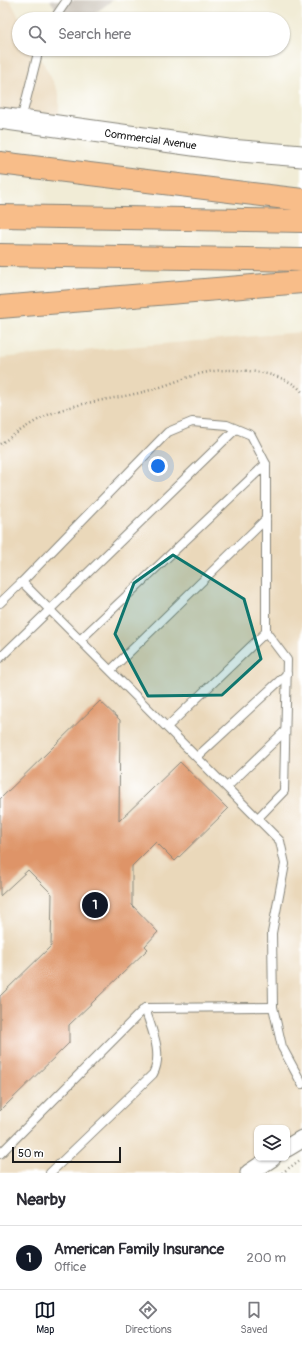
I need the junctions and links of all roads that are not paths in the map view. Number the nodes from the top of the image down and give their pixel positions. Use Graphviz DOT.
graph roads {
  1 [pos="66,0"];
  2 [pos="58,12"];
  3 [pos="37,56"];
  4 [pos="0,118"];
  5 [pos="21,121"];
  6 [pos="302,156"];
  7 [pos="0,164"];
  8 [pos="302,200"];
  9 [pos="0,216"];
  10 [pos="302,221"];
  11 [pos="0,255"];
  12 [pos="302,260"];
  13 [pos="302,282"];
  14 [pos="0,307"];
  15 [pos="236,429"];
  16 [pos="266,464"];
  17 [pos="266,520"];
  18 [pos="22,582"];
  19 [pos="0,603"];
  20 [pos="50,609"];
  21 [pos="266,632"];
  22 [pos="80,640"];
  23 [pos="0,658"];
  24 [pos="111,670"];
  25 [pos="287,674"];
  26 [pos="168,727"];
  27 [pos="285,732"];
  28 [pos="197,756"];
  29 [pos="227,787"];
  30 [pos="258,818"];
  31 [pos="273,1007"];
  32 [pos="145,1008"];
  33 [pos="302,1084"];
  34 [pos="302,1139"];
  35 [pos="290,1146"];
  36 [pos="0,1154"];
  37 [pos="267,1161"];
  38 [pos="50,1173"];
  39 [pos="249,1173"];
  1 -- 2 [label="lane"];
  3 -- 5 [label="lane"];
  4 -- 5 [label="street, Commercial Avenue"];
  5 -- 6 [label="street, Commercial Avenue"];
  7 -- 8 [label="highway"];
  9 -- 10 [label="highway"];
  11 -- 12 [label="highway"];
  13 -- 14 [label="highway"];
  15 -- 16 [label="lane"];
  15 -- 18 [label="lane"];
  15 -- 20 [label="lane"];
  16 -- 17 [label="lane"];
  16 -- 22 [label="lane"];
  17 -- 21 [label="lane"];
  17 -- 24 [label="lane"];
  18 -- 19 [label="lane"];
  18 -- 20 [label="lane"];
  20 -- 22 [label="lane"];
  20 -- 23 [label="lane"];
  21 -- 25 [label="lane"];
  21 -- 26 [label="lane"];
  22 -- 24 [label="lane"];
  24 -- 26 [label="lane"];
  25 -- 27 [label="lane"];
  25 -- 28 [label="lane"];
  26 -- 28 [label="lane"];
  27 -- 29 [label="lane"];
  27 -- 30 [label="lane"];
  28 -- 29 [label="lane"];
  29 -- 30 [label="lane"];
  30 -- 31 [label="lane"];
  31 -- 32 [label="lane"];
  31 -- 33 [label="lane"];
  32 -- 36 [label="lane"];
  32 -- 38 [label="lane"];
  34 -- 35 [label="street"];
  37 -- 39 [label="street"];
}
